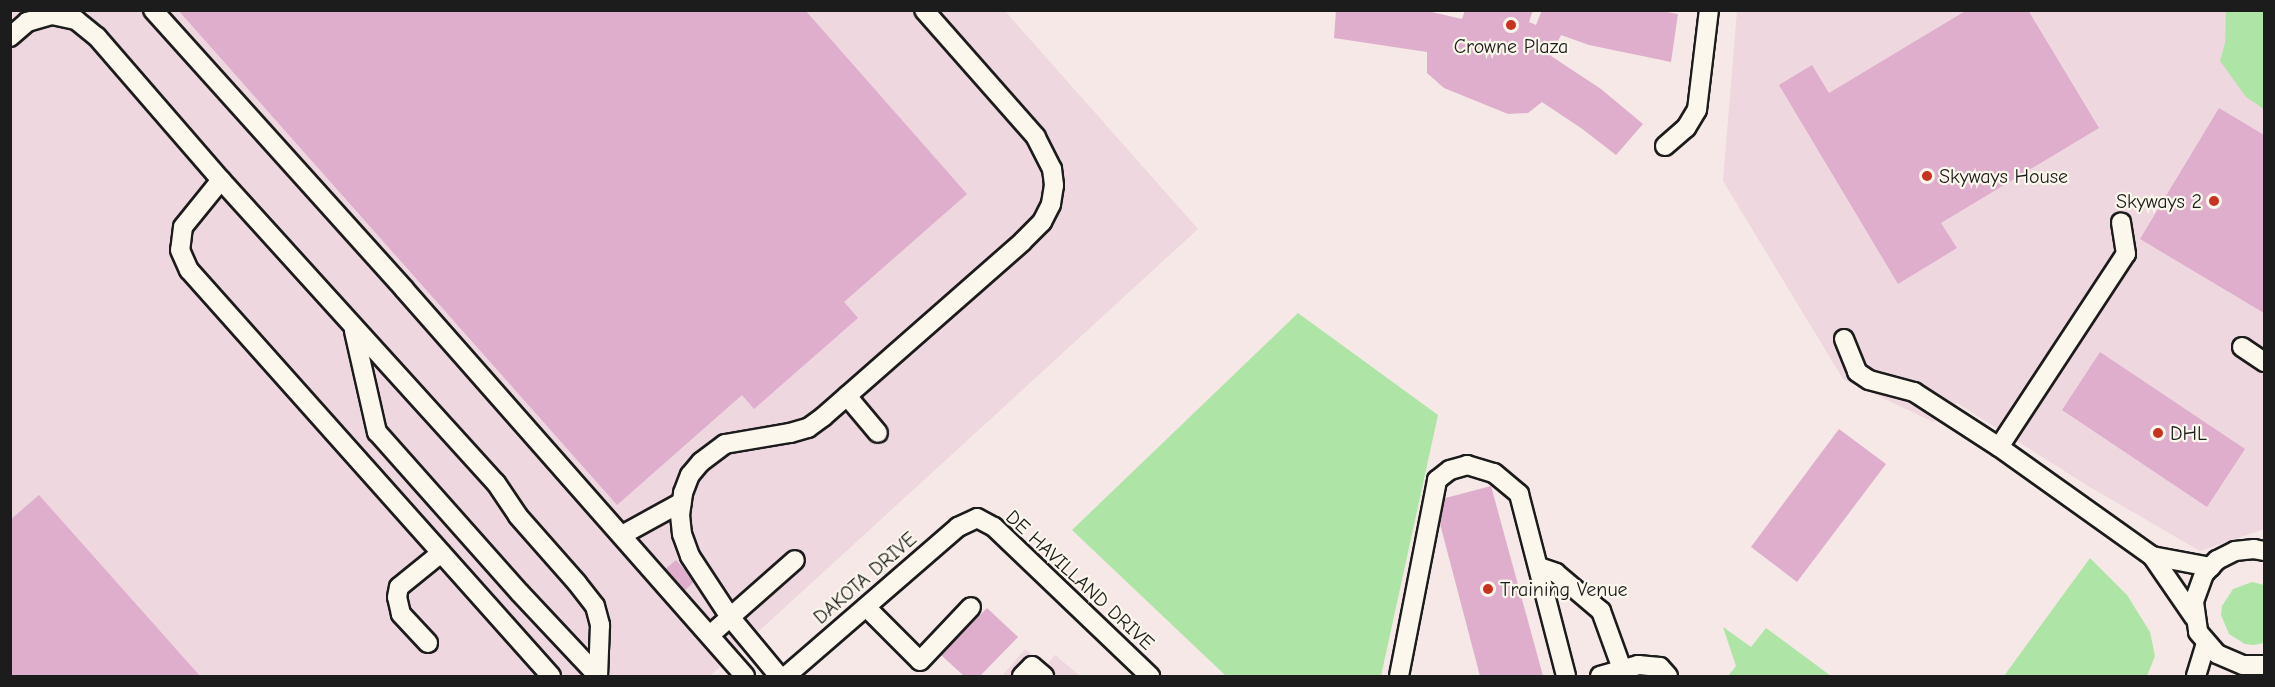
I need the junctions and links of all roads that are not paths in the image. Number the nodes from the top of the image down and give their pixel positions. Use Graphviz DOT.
graph roads {
  1 [pos="153,10"];
  2 [pos="924,10"];
  3 [pos="1708,10"];
  4 [pos="10,37"];
  5 [pos="1665,146"];
  6 [pos="221,180"];
  7 [pos="2121,222"];
  8 [pos="354,329"];
  9 [pos="1844,339"];
  10 [pos="2242,347"];
  11 [pos="2265,362"];
  12 [pos="847,396"];
  13 [pos="878,433"];
  14 [pos="1999,447"];
  15 [pos="682,502"];
  16 [pos="976,518"];
  17 [pos="621,535"];
  18 [pos="2265,551"];
  19 [pos="441,553"];
  20 [pos="2152,556"];
  21 [pos="795,560"];
  22 [pos="1539,567"];
  23 [pos="2211,567"];
  24 [pos="866,607"];
  25 [pos="971,607"];
  26 [pos="730,616"];
  27 [pos="2194,617"];
  28 [pos="710,635"];
  29 [pos="428,643"];
  30 [pos="2206,644"];
  31 [pos="2265,664"];
  32 [pos="1622,669"];
  33 [pos="2240,671"];
  34 [pos="551,676"];
  35 [pos="598,676"];
  36 [pos="745,676"];
  37 [pos="779,676"];
  38 [pos="786,676"];
  39 [pos="1022,676"];
  40 [pos="1044,676"];
  41 [pos="1150,676"];
  42 [pos="1399,676"];
  43 [pos="1566,676"];
  44 [pos="1600,676"];
  45 [pos="1668,676"];
  46 [pos="2196,676"];
  1 -- 17 [label="street"];
  2 -- 12 [label="street"];
  3 -- 5 [label="street"];
  4 -- 6 [label="street"];
  6 -- 8 [label="street"];
  6 -- 19 [label="street"];
  7 -- 14 [label="street"];
  8 -- 35 [label="street"];
  8 -- 35 [label="street"];
  9 -- 14 [label="street"];
  10 -- 11 [label="street"];
  12 -- 13 [label="street"];
  12 -- 15 [label="street"];
  14 -- 20 [label="street"];
  15 -- 17 [label="street"];
  15 -- 26 [label="street"];
  16 -- 24 [label="street, DAKOTA DRIVE"];
  16 -- 41 [label="street, DE HAVILLAND DRIVE"];
  17 -- 28 [label="street"];
  18 -- 23 [label="street"];
  19 -- 29 [label="street"];
  19 -- 34 [label="street"];
  20 -- 23 [label="street"];
  20 -- 27 [label="street"];
  21 -- 26 [label="street"];
  22 -- 32 [label="street"];
  22 -- 42 [label="street"];
  22 -- 43 [label="street"];
  23 -- 27 [label="street"];
  24 -- 25 [label="street"];
  24 -- 38 [label="street, DAKOTA DRIVE"];
  26 -- 28 [label="street"];
  26 -- 37 [label="street"];
  27 -- 30 [label="street"];
  28 -- 36 [label="street"];
  30 -- 33 [label="street"];
  30 -- 46 [label="street"];
  31 -- 33 [label="street"];
  32 -- 44 [label="street"];
  32 -- 45 [label="street"];
  39 -- 40 [label="street"];
}
